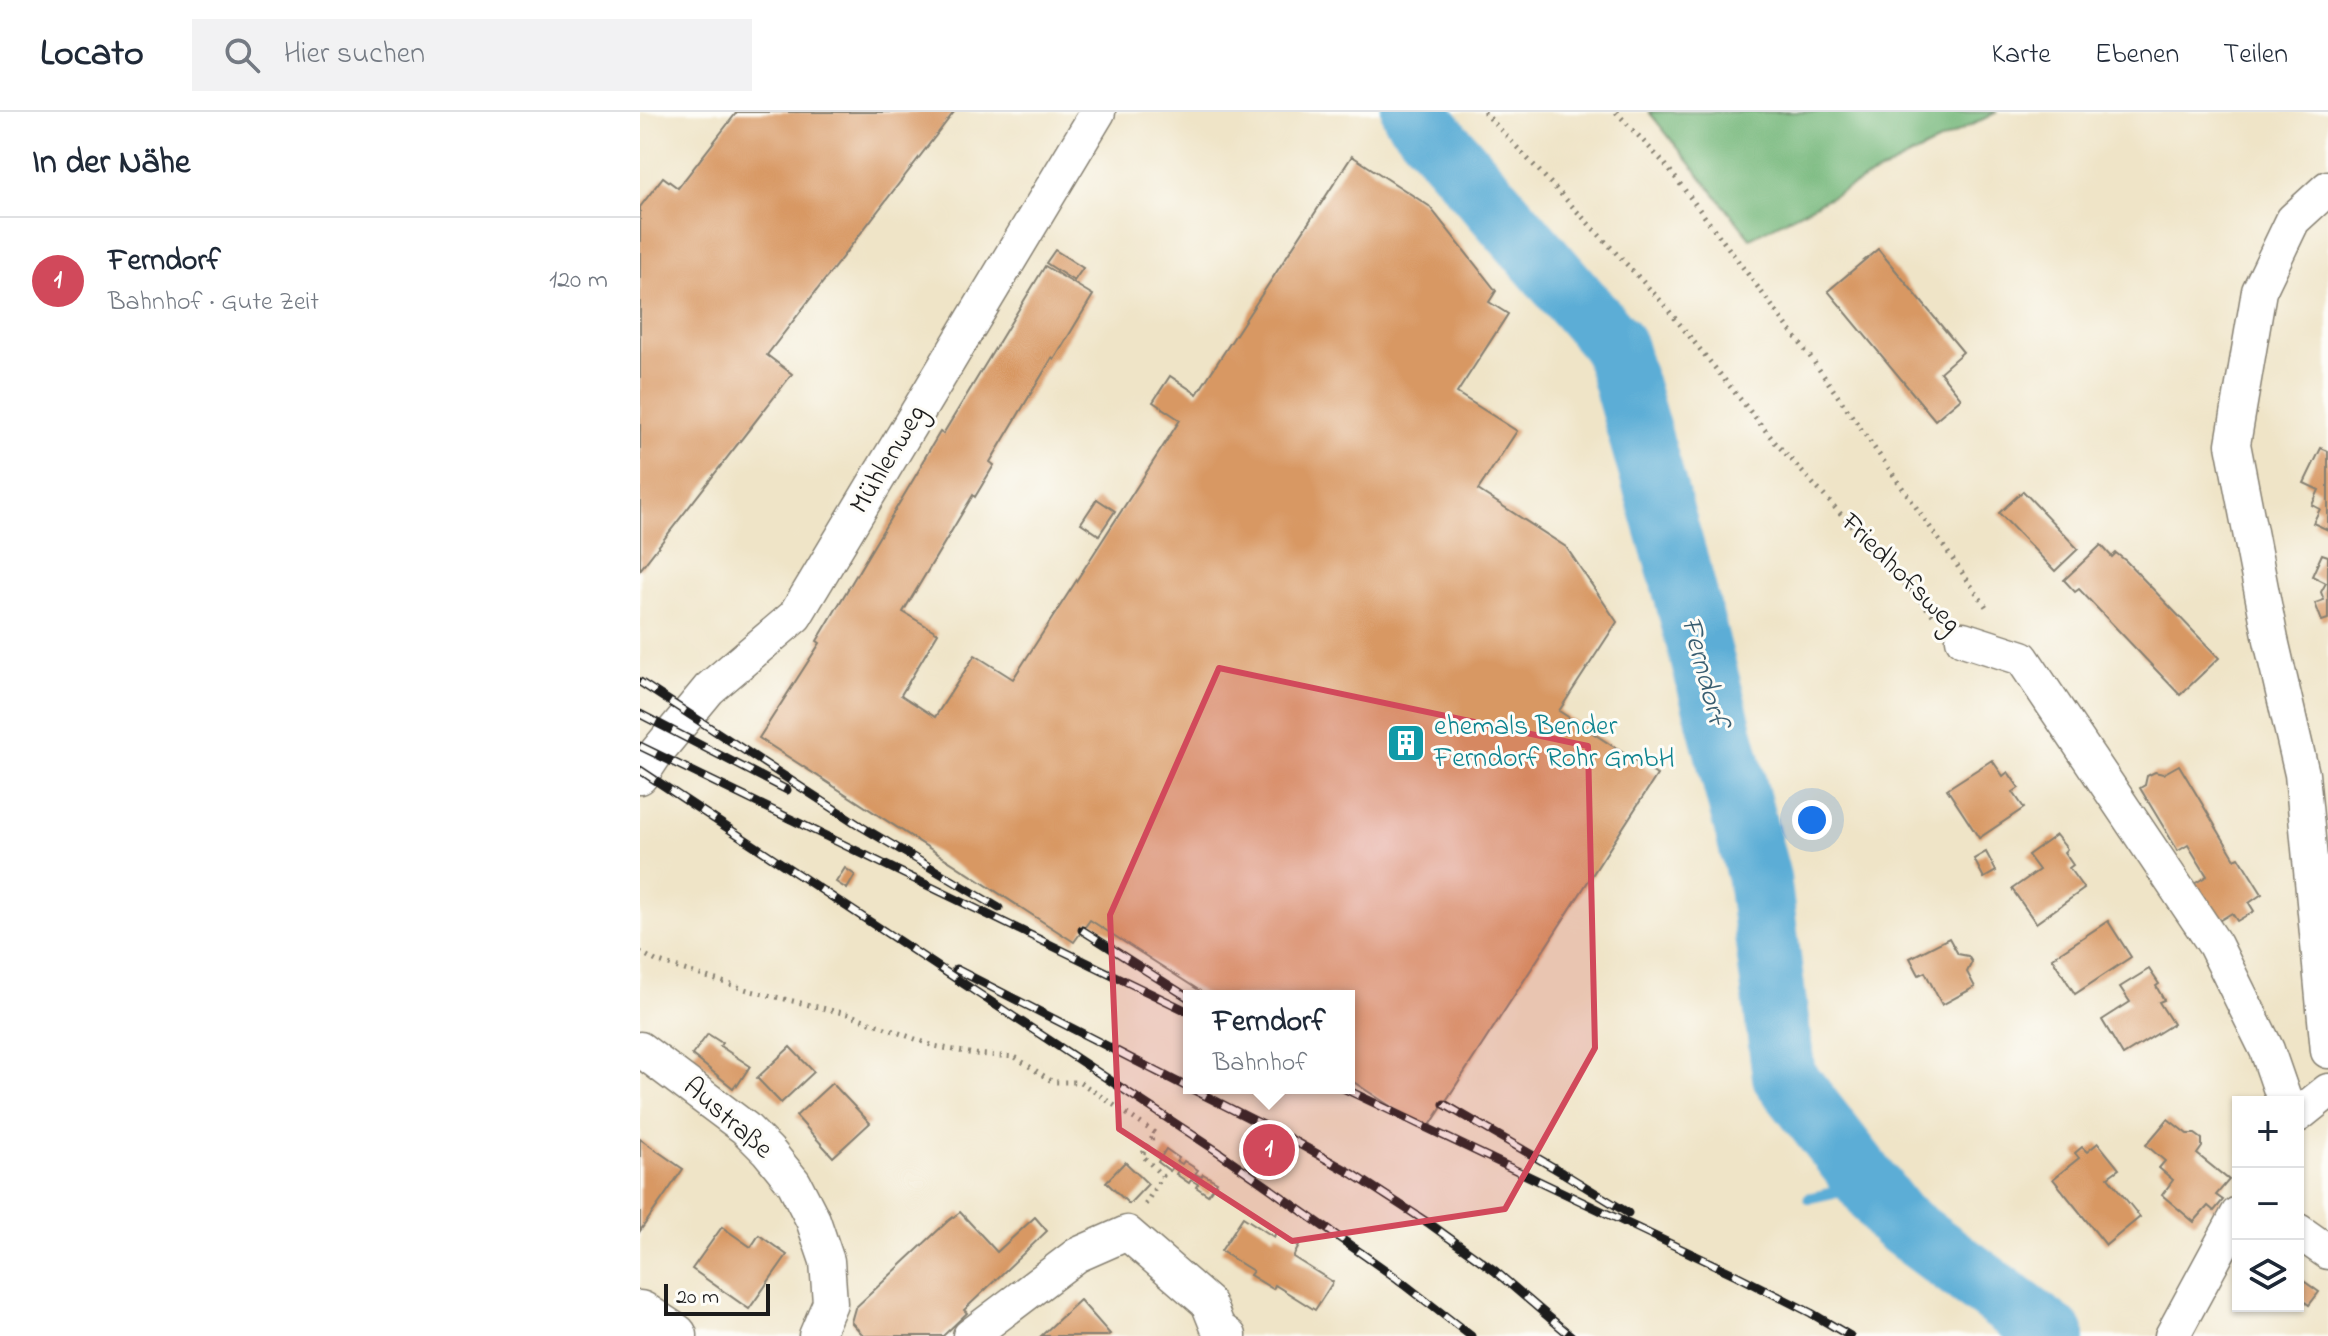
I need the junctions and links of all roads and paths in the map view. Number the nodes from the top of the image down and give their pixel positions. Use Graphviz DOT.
graph roads {
  1 [pos="1098,112"];
  2 [pos="1484,112"];
  3 [pos="1616,112"];
  4 [pos="2328,188"];
  5 [pos="1963,639"];
  6 [pos="2022,658"];
  7 [pos="640,777"];
  8 [pos="640,952"];
  9 [pos="640,1049"];
  10 [pos="2328,1051"];
  11 [pos="2328,1091"];
  12 [pos="2283,1096"];
  13 [pos="2304,1110"];
  14 [pos="2232,1225"];
  15 [pos="1127,1233"];
  16 [pos="2304,1235"];
  17 [pos="2328,1252"];
  18 [pos="640,1313"];
  19 [pos="675,1336"];
  20 [pos="816,1336"];
  21 [pos="970,1336"];
  22 [pos="1229,1336"];
  23 [pos="2172,1336"];
  1 -- 7 [label="street, Mühlenweg"];
  2 -- 5 [label="path, Friedhofsweg"];
  3 -- 6 [label="path"];
  4 -- 10 [label="street"];
  5 -- 6 [label="street, Friedhofsweg"];
  6 -- 12 [label="street"];
  8 -- 15 [label="path"];
  9 -- 20 [label="street, Austraße"];
  11 -- 13 [label="street"];
  14 -- 23 [label="street"];
  15 -- 21 [label="street"];
  15 -- 22 [label="street"];
  16 -- 17 [label="street"];
  18 -- 19 [label="main road"];
}
